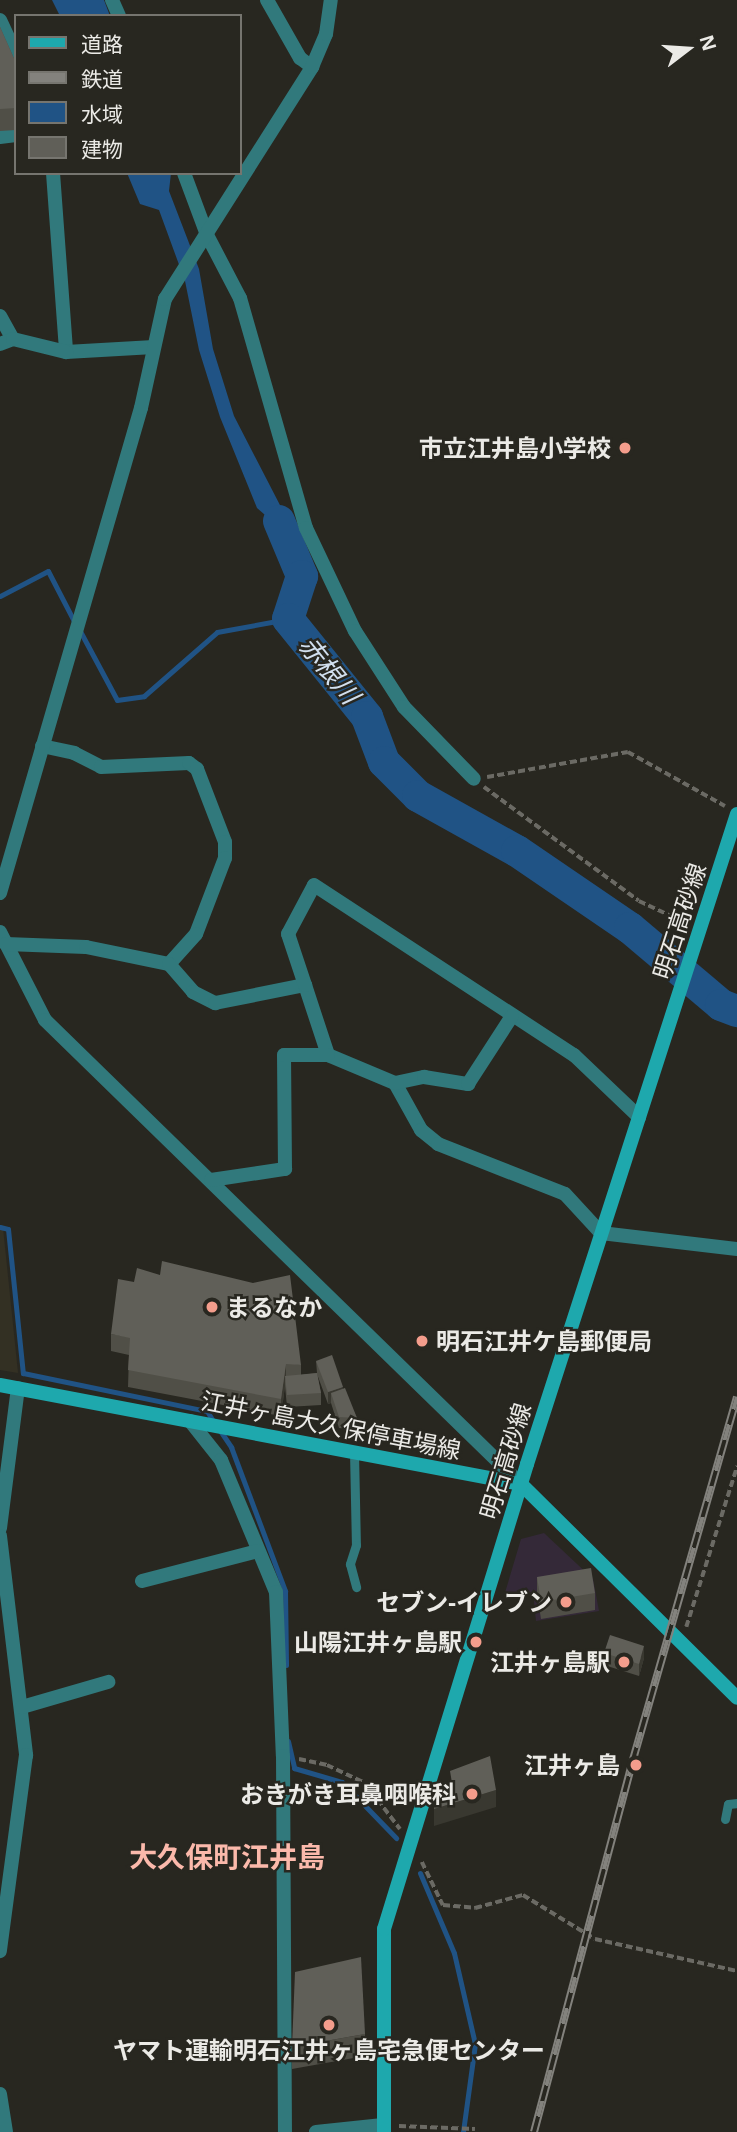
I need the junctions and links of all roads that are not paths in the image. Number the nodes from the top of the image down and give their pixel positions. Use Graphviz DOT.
graph roads {
  1 [pos="267,0"];
  2 [pos="331,0"];
  3 [pos="0,20"];
  4 [pos="14,50"];
  5 [pos="312,67"];
  6 [pos="53,175"];
  7 [pos="185,175"];
  8 [pos="206,235"];
  9 [pos="0,316"];
  10 [pos="7,342"];
  11 [pos="154,347"];
  12 [pos="66,352"];
  13 [pos="43,746"];
  14 [pos="474,779"];
  15 [pos="737,813"];
  16 [pos="0,893"];
  17 [pos="3,938"];
  18 [pos="169,964"];
  19 [pos="305,985"];
  20 [pos="512,1016"];
  21 [pos="328,1055"];
  22 [pos="395,1083"];
  23 [pos="639,1117"];
  24 [pos="211,1180"];
  25 [pos="601,1233"];
  26 [pos="737,1249"];
  27 [pos="0,1385"];
  28 [pos="18,1388"];
  29 [pos="190,1420"];
  30 [pos="354,1452"];
  31 [pos="521,1485"];
  32 [pos="0,1528"];
  33 [pos="0,1536"];
  34 [pos="258,1551"];
  35 [pos="142,1581"];
  36 [pos="356,1587"];
  37 [pos="108,1682"];
  38 [pos="737,1698"];
  39 [pos="22,1707"];
  40 [pos="737,1803"];
  41 [pos="725,1819"];
  42 [pos="0,1951"];
  43 [pos="0,2094"];
  44 [pos="383,2129"];
  45 [pos="6,2132"];
  46 [pos="285,2132"];
  47 [pos="316,2132"];
  1 -- 5 [label="street"];
  2 -- 5 [label="street"];
  3 -- 4 [label="street"];
  5 -- 8 [label="street"];
  6 -- 12 [label="street"];
  7 -- 8 [label="street"];
  8 -- 11 [label="street"];
  8 -- 14 [label="street"];
  9 -- 10 [label="street"];
  10 -- 12 [label="street"];
  11 -- 12 [label="street"];
  11 -- 13 [label="street"];
  13 -- 16 [label="street"];
  13 -- 18 [label="street"];
  15 -- 23 [label="main road, 明石高砂線"];
  17 -- 18 [label="street"];
  17 -- 24 [label="street"];
  18 -- 19 [label="street"];
  19 -- 20 [label="street"];
  19 -- 21 [label="street"];
  20 -- 22 [label="street"];
  20 -- 23 [label="street"];
  21 -- 22 [label="street"];
  21 -- 24 [label="street"];
  22 -- 25 [label="street"];
  23 -- 25 [label="main road, 明石高砂線"];
  24 -- 31 [label="street"];
  25 -- 26 [label="street"];
  25 -- 31 [label="main road, 明石高砂線"];
  27 -- 28 [label="main road, 江井ヶ島大久保停車場線"];
  28 -- 29 [label="main road, 江井ヶ島大久保停車場線"];
  28 -- 32 [label="street"];
  29 -- 30 [label="main road, 江井ヶ島大久保停車場線"];
  29 -- 34 [label="street"];
  30 -- 31 [label="main road, 江井ヶ島大久保停車場線"];
  30 -- 36 [label="lane"];
  31 -- 38 [label="main road"];
  31 -- 44 [label="main road, 明石高砂線"];
  33 -- 39 [label="street"];
  34 -- 35 [label="street"];
  34 -- 46 [label="street"];
  37 -- 39 [label="street"];
  39 -- 42 [label="street"];
  40 -- 41 [label="lane"];
  43 -- 45 [label="street"];
  44 -- 47 [label="street"];
}
